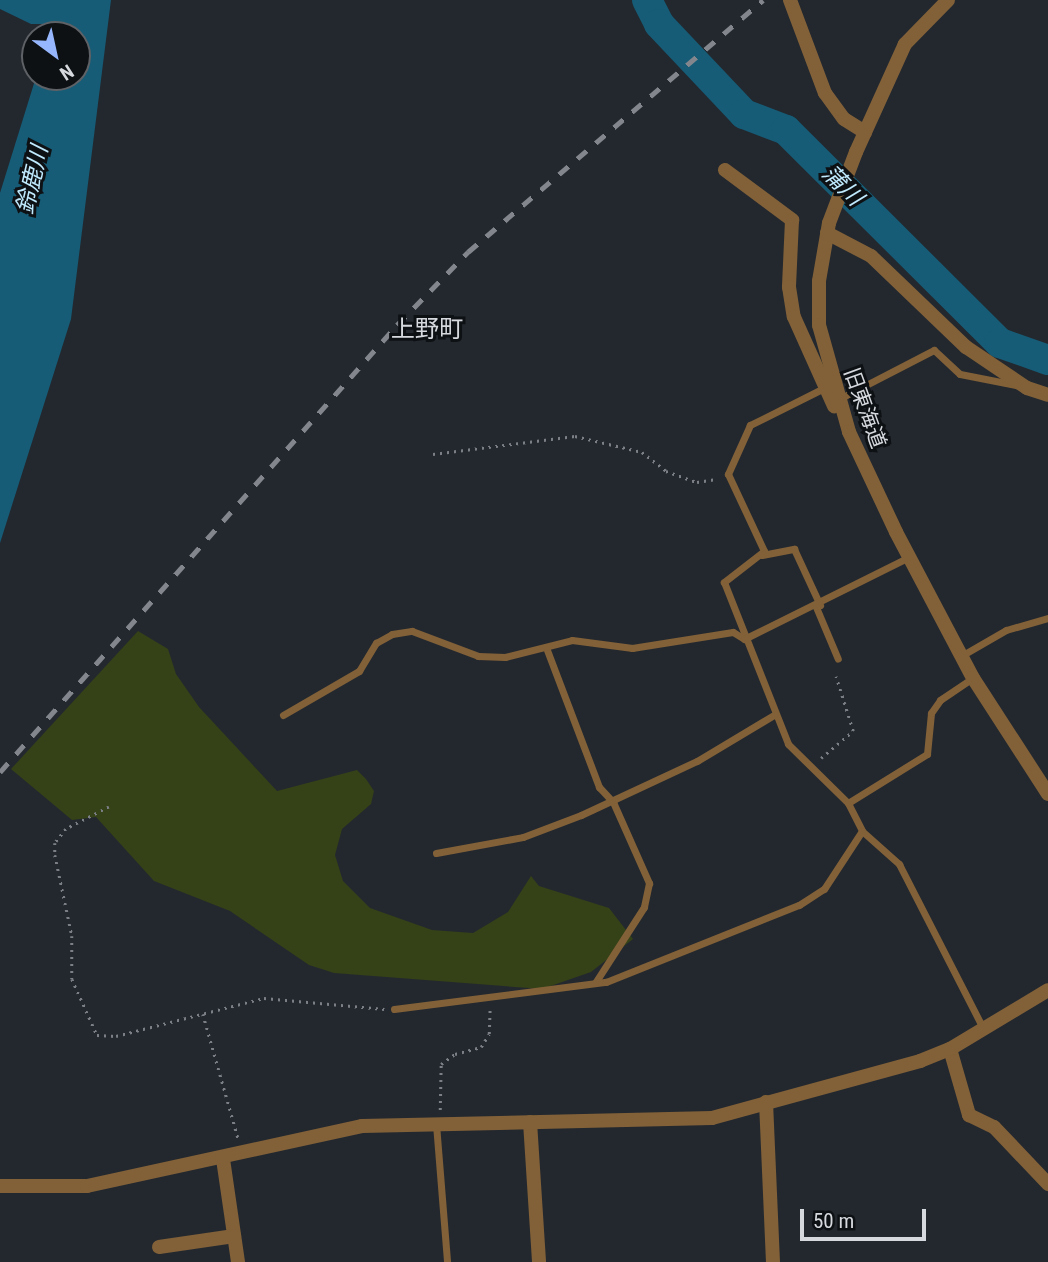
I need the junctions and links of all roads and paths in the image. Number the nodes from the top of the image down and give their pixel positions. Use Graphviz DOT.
graph roads {
  1 [pos="790,0"];
  2 [pos="948,0"];
  3 [pos="865,132"];
  4 [pos="725,170"];
  5 [pos="828,228"];
  6 [pos="824,388"];
  7 [pos="1027,388"];
  8 [pos="1048,395"];
  9 [pos="838,400"];
  10 [pos="849,432"];
  11 [pos="433,454"];
  12 [pos="728,474"];
  13 [pos="758,556"];
  14 [pos="909,557"];
  15 [pos="818,606"];
  16 [pos="1048,618"];
  17 [pos="744,639"];
  18 [pos="547,650"];
  19 [pos="961,656"];
  20 [pos="838,659"];
  21 [pos="836,677"];
  22 [pos="973,678"];
  23 [pos="283,715"];
  24 [pos="774,715"];
  25 [pos="816,767"];
  26 [pos="1048,794"];
  27 [pos="613,802"];
  28 [pos="848,803"];
  29 [pos="108,807"];
  30 [pos="862,831"];
  31 [pos="436,853"];
  32 [pos="595,984"];
  33 [pos="1048,990"];
  34 [pos="489,1001"];
  35 [pos="394,1009"];
  36 [pos="203,1014"];
  37 [pos="983,1028"];
  38 [pos="950,1049"];
  39 [pos="766,1102"];
  40 [pos="530,1122"];
  41 [pos="438,1124"];
  42 [pos="243,1155"];
  43 [pos="223,1159"];
  44 [pos="1048,1184"];
  45 [pos="0,1186"];
  46 [pos="234,1236"];
  47 [pos="159,1247"];
  48 [pos="238,1262"];
  49 [pos="447,1262"];
  50 [pos="539,1262"];
  51 [pos="773,1262"];
  1 -- 3 [label="street"];
  2 -- 3 [label="street, 旧東海道"];
  3 -- 5 [label="street, 旧東海道"];
  4 -- 6 [label="street"];
  5 -- 7 [label="street"];
  5 -- 9 [label="street, 旧東海道"];
  6 -- 10 [label="street"];
  6 -- 12 [label="lane"];
  7 -- 8 [label="street"];
  7 -- 9 [label="lane"];
  9 -- 10 [label="street, 旧東海道"];
  10 -- 14 [label="street, 旧東海道"];
  11 -- 12 [label="path"];
  12 -- 13 [label="lane"];
  13 -- 15 [label="lane"];
  13 -- 17 [label="lane"];
  14 -- 15 [label="lane"];
  14 -- 19 [label="street, 旧東海道"];
  15 -- 17 [label="lane"];
  15 -- 20 [label="lane"];
  16 -- 19 [label="lane"];
  17 -- 18 [label="lane"];
  17 -- 24 [label="lane"];
  18 -- 23 [label="lane"];
  18 -- 27 [label="lane"];
  19 -- 22 [label="street, 旧東海道"];
  21 -- 25 [label="path"];
  22 -- 26 [label="street, 旧東海道"];
  22 -- 28 [label="lane"];
  24 -- 25 [label="lane"];
  24 -- 27 [label="lane"];
  25 -- 28 [label="lane"];
  27 -- 31 [label="lane"];
  27 -- 32 [label="lane"];
  28 -- 30 [label="lane"];
  29 -- 36 [label="path"];
  30 -- 32 [label="lane"];
  30 -- 37 [label="lane"];
  32 -- 34 [label="lane"];
  33 -- 37 [label="street"];
  34 -- 35 [label="lane"];
  34 -- 41 [label="path"];
  35 -- 36 [label="path"];
  36 -- 42 [label="path"];
  37 -- 38 [label="street"];
  38 -- 39 [label="street"];
  38 -- 44 [label="street"];
  39 -- 40 [label="street"];
  39 -- 51 [label="street"];
  40 -- 41 [label="street"];
  40 -- 50 [label="street"];
  41 -- 42 [label="street"];
  41 -- 49 [label="lane"];
  42 -- 43 [label="street"];
  43 -- 45 [label="street"];
  43 -- 46 [label="street"];
  46 -- 47 [label="street"];
  46 -- 48 [label="street"];
}
